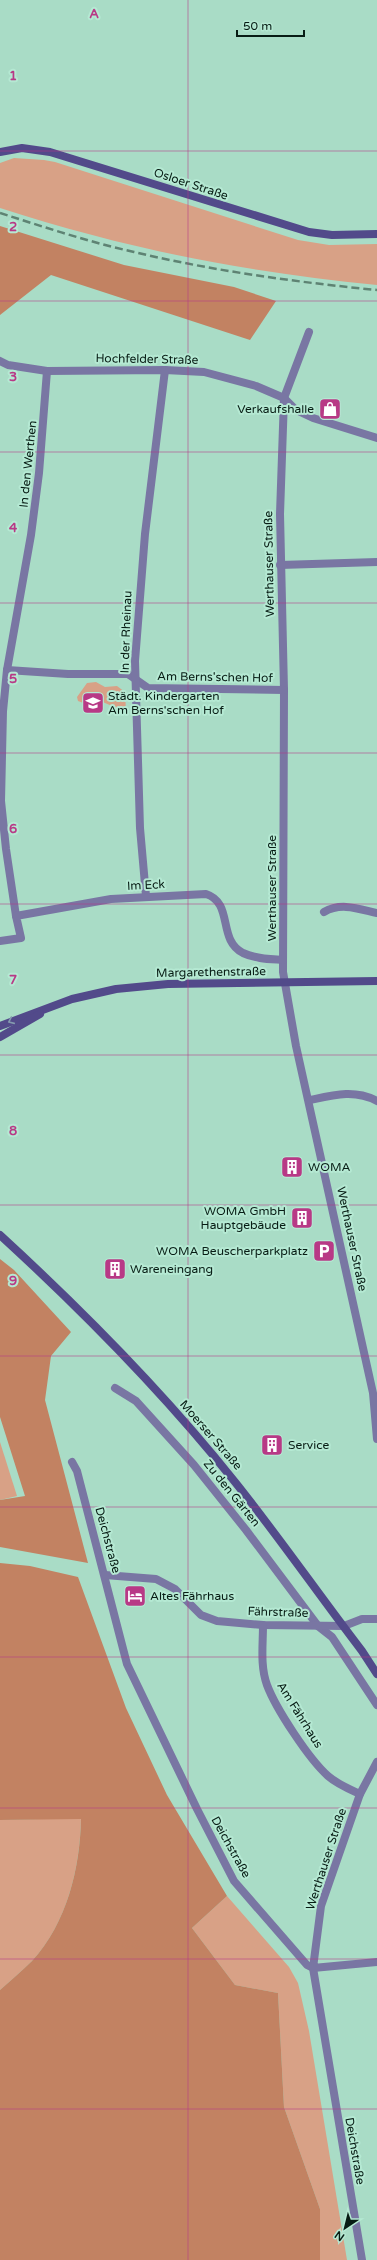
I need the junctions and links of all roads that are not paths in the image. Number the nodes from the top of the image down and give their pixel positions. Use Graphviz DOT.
graph roads {
  1 [pos="0,152"];
  2 [pos="377,234"];
  3 [pos="309,332"];
  4 [pos="0,361"];
  5 [pos="165,370"];
  6 [pos="47,371"];
  7 [pos="284,398"];
  8 [pos="377,438"];
  9 [pos="377,562"];
  10 [pos="280,565"];
  11 [pos="7,670"];
  12 [pos="136,682"];
  13 [pos="284,690"];
  14 [pos="146,896"];
  15 [pos="324,912"];
  16 [pos="377,913"];
  17 [pos="16,916"];
  18 [pos="0,941"];
  19 [pos="283,960"];
  20 [pos="377,981"];
  21 [pos="284,982"];
  22 [pos="49,1008"];
  23 [pos="0,1026"];
  24 [pos="0,1037"];
  25 [pos="310,1100"];
  26 [pos="377,1102"];
  27 [pos="0,1235"];
  28 [pos="115,1388"];
  29 [pos="375,1393"];
  30 [pos="377,1439"];
  31 [pos="72,1462"];
  32 [pos="105,1575"];
  33 [pos="377,1620"];
  34 [pos="263,1625"];
  35 [pos="318,1626"];
  36 [pos="344,1626"];
  37 [pos="377,1674"];
  38 [pos="377,1705"];
  39 [pos="377,1762"];
  40 [pos="360,1794"];
  41 [pos="377,1962"];
  42 [pos="313,1968"];
  43 [pos="362,2260"];
  1 -- 2 [label="main road, Osloer Straße"];
  3 -- 7 [label="street, Werthauser Straße"];
  4 -- 6 [label="street, Hochfelder Straße"];
  5 -- 6 [label="street, Hochfelder Straße"];
  5 -- 7 [label="street, Hochfelder Straße"];
  5 -- 12 [label="street, In der Rheinau"];
  6 -- 11 [label="street, In den Werthen"];
  7 -- 8 [label="street, Hochfelder Straße"];
  7 -- 10 [label="street, Werthauser Straße"];
  9 -- 10 [label="street"];
  10 -- 13 [label="street, Werthauser Straße"];
  11 -- 12 [label="street, Am Berns'schen Hof"];
  11 -- 17 [label="street, In den Werthen"];
  12 -- 13 [label="street, Am Berns'schen Hof"];
  12 -- 14 [label="street, In der Rheinau"];
  13 -- 19 [label="street, Werthauser Straße"];
  14 -- 17 [label="street, Im Eck"];
  14 -- 19 [label="street, Im Eck"];
  15 -- 16 [label="street"];
  17 -- 18 [label="street"];
  19 -- 21 [label="street, Werthauser Straße"];
  20 -- 21 [label="main road, Margarethenstraße"];
  21 -- 22 [label="main road, Margarethenstraße"];
  21 -- 25 [label="street, Werthauser Straße"];
  22 -- 23 [label="main road, Margarethenstraße, one-way"];
  22 -- 24 [label="main road, Margarethenstraße"];
  25 -- 26 [label="street"];
  25 -- 29 [label="street, Werthauser Straße"];
  27 -- 36 [label="main road, Moerser Straße"];
  28 -- 35 [label="street, Zu den Gärten"];
  29 -- 30 [label="street, Werthauser Straße"];
  31 -- 32 [label="street, Deichstraße"];
  32 -- 34 [label="street, Fährstraße"];
  32 -- 42 [label="street, Deichstraße"];
  33 -- 36 [label="street, Fährstraße"];
  34 -- 35 [label="street, Fährstraße"];
  34 -- 40 [label="street, Am Fährhaus"];
  35 -- 36 [label="street, Fährstraße"];
  35 -- 38 [label="street"];
  36 -- 37 [label="main road, Moerser Straße"];
  39 -- 40 [label="street, Werthauser Straße"];
  40 -- 42 [label="street, Werthauser Straße"];
  41 -- 42 [label="street"];
  42 -- 43 [label="street, Deichstraße"];
}
